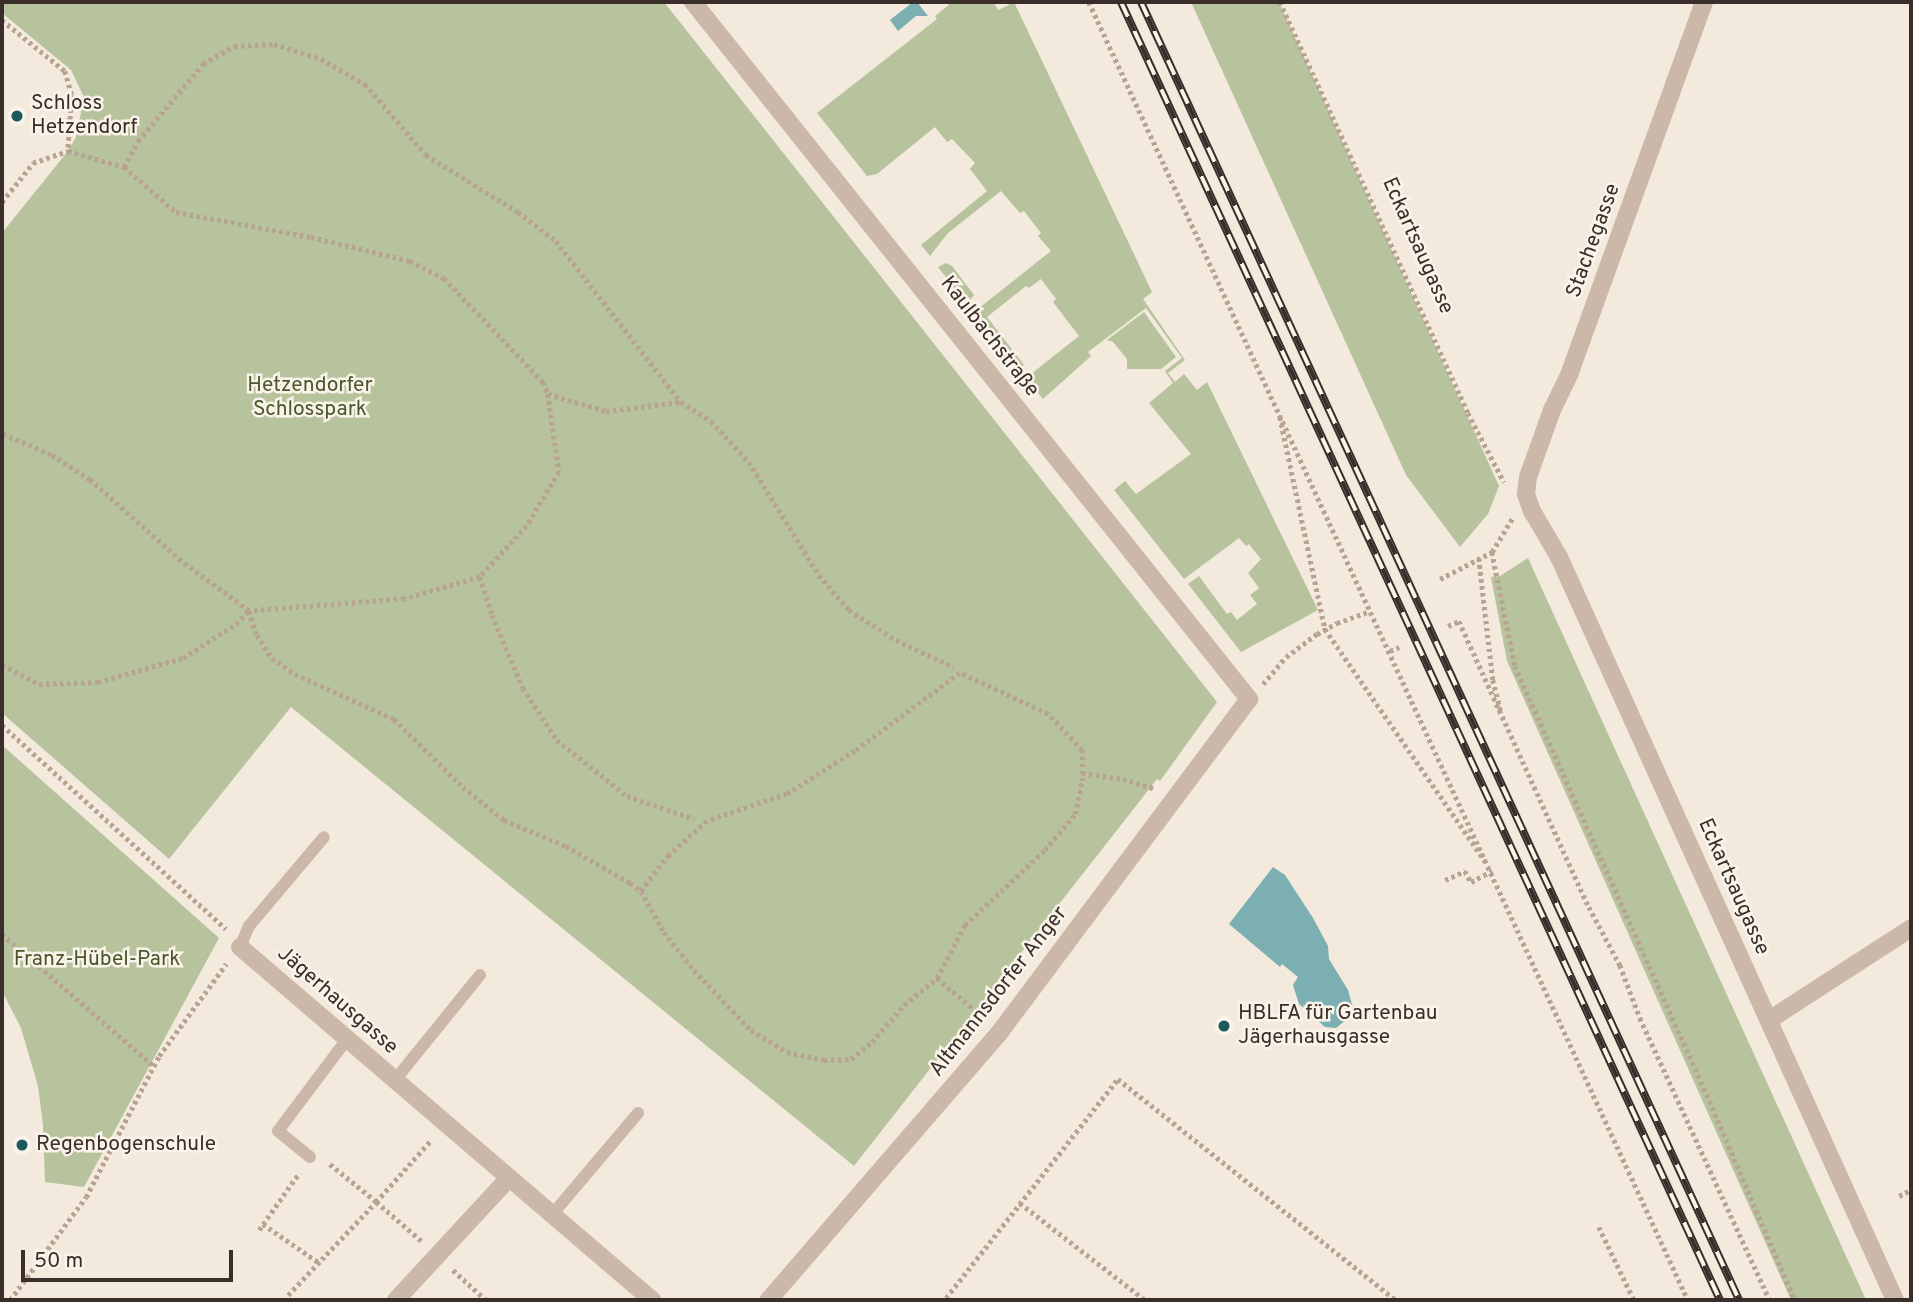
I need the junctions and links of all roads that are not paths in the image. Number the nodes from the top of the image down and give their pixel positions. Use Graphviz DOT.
graph roads {
  1 [pos="694,2"];
  2 [pos="1704,2"];
  3 [pos="1522,501"];
  4 [pos="1249,699"];
  5 [pos="324,837"];
  6 [pos="1911,928"];
  7 [pos="240,947"];
  8 [pos="480,975"];
  9 [pos="1769,1020"];
  10 [pos="347,1039"];
  11 [pos="395,1080"];
  12 [pos="638,1113"];
  13 [pos="310,1157"];
  14 [pos="509,1178"];
  15 [pos="551,1216"];
  16 [pos="396,1300"];
  17 [pos="652,1300"];
  18 [pos="769,1300"];
  19 [pos="1895,1300"];
  1 -- 4 [label="street, Kaulbachstraße"];
  2 -- 3 [label="street, Stachegasse"];
  3 -- 9 [label="street, Eckartsaugasse"];
  4 -- 18 [label="street, Altmannsdorfer Anger"];
  5 -- 7 [label="lane"];
  6 -- 9 [label="street"];
  7 -- 10 [label="street, Jägerhausgasse"];
  8 -- 11 [label="lane"];
  9 -- 19 [label="street, Eckartsaugasse"];
  10 -- 11 [label="street, Jägerhausgasse"];
  10 -- 13 [label="lane"];
  11 -- 14 [label="street, Jägerhausgasse"];
  12 -- 15 [label="lane"];
  14 -- 15 [label="street, Jägerhausgasse"];
  14 -- 16 [label="street"];
  15 -- 17 [label="street, Jägerhausgasse"];
}
